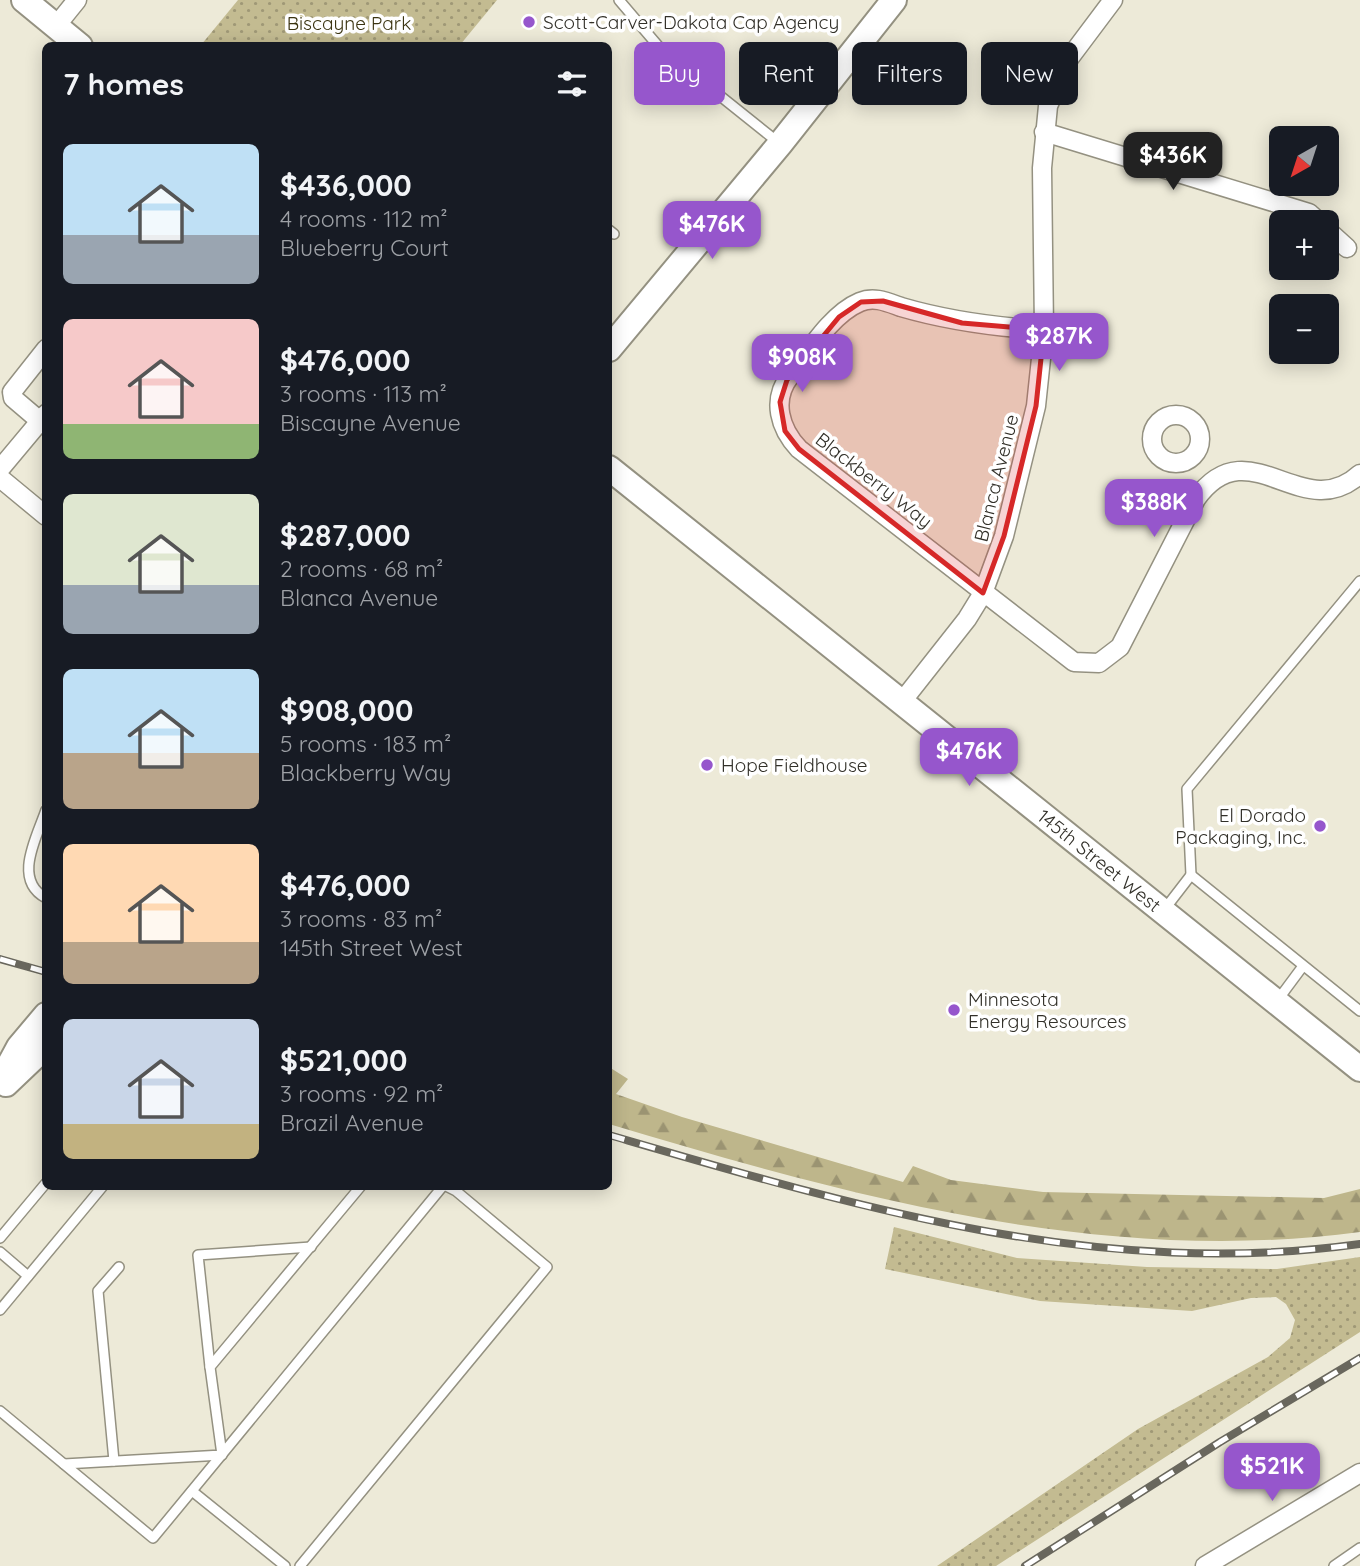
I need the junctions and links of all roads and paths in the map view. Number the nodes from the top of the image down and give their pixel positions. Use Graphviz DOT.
graph roads {
  1 [pos="24,0"];
  2 [pos="77,0"];
  3 [pos="619,0"];
  4 [pos="894,0"];
  5 [pos="1113,0"];
  6 [pos="56,26"];
  7 [pos="75,42"];
  8 [pos="1044,132"];
  9 [pos="780,144"];
  10 [pos="1299,210"];
  11 [pos="1339,241"];
  12 [pos="1347,248"];
  13 [pos="1044,330"];
  14 [pos="612,345"];
  15 [pos="42,354"];
  16 [pos="42,417"];
  17 [pos="42,419"];
  18 [pos="1191,458"];
  19 [pos="0,469"];
  20 [pos="612,470"];
  21 [pos="1360,474"];
  22 [pos="0,478"];
  23 [pos="1212,480"];
  24 [pos="42,513"];
  25 [pos="1360,581"];
  26 [pos="983,593"];
  27 [pos="900,704"];
  28 [pos="42,822"];
  29 [pos="1191,875"];
  30 [pos="42,895"];
  31 [pos="1163,912"];
  32 [pos="1303,966"];
  33 [pos="1276,1002"];
  34 [pos="1360,1010"];
  35 [pos="42,1020"];
  36 [pos="42,1050"];
  37 [pos="1360,1069"];
  38 [pos="0,1082"];
  39 [pos="0,1090"];
  40 [pos="42,1188"];
  41 [pos="100,1190"];
  42 [pos="357,1190"];
  43 [pos="442,1190"];
  44 [pos="454,1190"];
  45 [pos="0,1238"];
  46 [pos="311,1247"];
  47 [pos="0,1252"];
  48 [pos="119,1267"];
  49 [pos="28,1276"];
  50 [pos="0,1310"];
  51 [pos="211,1367"];
  52 [pos="0,1411"];
  53 [pos="222,1455"];
  54 [pos="114,1461"];
  55 [pos="64,1464"];
  56 [pos="1360,1473"];
  57 [pos="192,1491"];
  58 [pos="1360,1548"];
  59 [pos="1347,1563"];
  60 [pos="1215,1564"];
  61 [pos="285,1566"];
  62 [pos="300,1566"];
  63 [pos="1334,1566"];
  1 -- 6 [label="street"];
  2 -- 6 [label="street"];
  3 -- 9 [label="lane"];
  4 -- 9 [label="street"];
  5 -- 8 [label="street, Blanca Avenue"];
  6 -- 7 [label="street"];
  8 -- 10 [label="street"];
  8 -- 13 [label="street, Blanca Avenue"];
  9 -- 14 [label="street"];
  11 -- 12 [label="street"];
  13 -- 26 [label="street, Blanca Avenue"];
  13 -- 26 [label="street, Blackberry Way"];
  15 -- 16 [label="street"];
  17 -- 19 [label="street"];
  18 -- 23 [label="street"];
  20 -- 27 [label="street, 145th Street West"];
  21 -- 23 [label="street"];
  22 -- 24 [label="street"];
  23 -- 26 [label="street, Blackberry Way"];
  25 -- 29 [label="lane"];
  26 -- 27 [label="street, Blanca Avenue"];
  27 -- 31 [label="street, 145th Street West"];
  28 -- 30 [label="lane"];
  29 -- 31 [label="lane"];
  29 -- 32 [label="lane"];
  31 -- 33 [label="street, 145th Street West"];
  32 -- 33 [label="lane"];
  32 -- 34 [label="lane"];
  33 -- 37 [label="street, 145th Street West"];
  35 -- 38 [label="street"];
  36 -- 39 [label="street"];
  40 -- 45 [label="lane"];
  41 -- 49 [label="lane"];
  42 -- 46 [label="lane"];
  43 -- 53 [label="lane"];
  44 -- 62 [label="lane"];
  46 -- 51 [label="lane"];
  46 -- 51 [label="lane"];
  47 -- 49 [label="lane"];
  48 -- 54 [label="lane"];
  49 -- 50 [label="lane"];
  51 -- 53 [label="lane"];
  52 -- 55 [label="lane"];
  53 -- 54 [label="lane"];
  53 -- 57 [label="lane"];
  54 -- 55 [label="lane"];
  55 -- 57 [label="lane"];
  56 -- 60 [label="street"];
  57 -- 61 [label="lane"];
  58 -- 59 [label="lane"];
  59 -- 63 [label="lane"];
}
